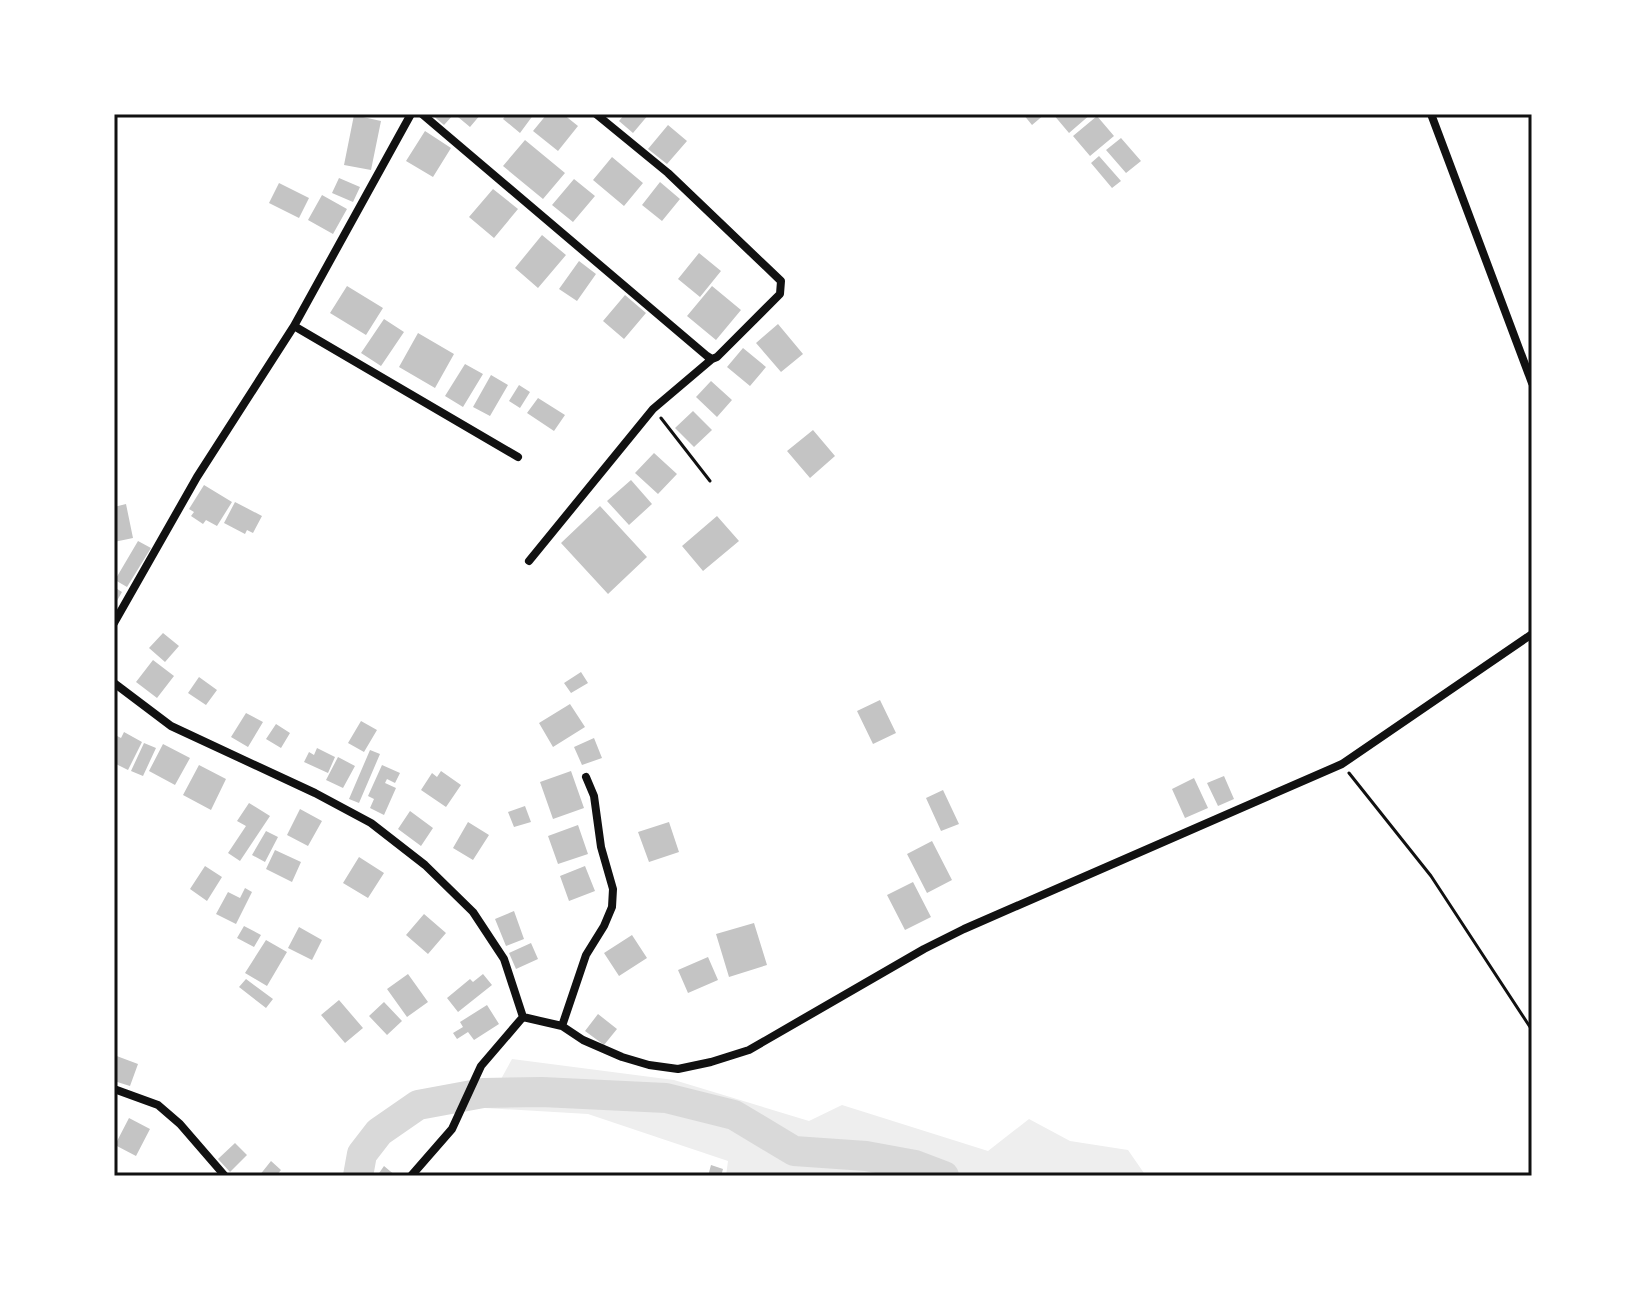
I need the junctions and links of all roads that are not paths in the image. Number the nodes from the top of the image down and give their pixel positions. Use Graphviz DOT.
graph roads {
  1 [pos="411,114"];
  2 [pos="422,114"];
  3 [pos="596,114"];
  4 [pos="1431,114"];
  5 [pos="294,326"];
  6 [pos="712,359"];
  7 [pos="1532,383"];
  8 [pos="518,457"];
  9 [pos="529,561"];
  10 [pos="114,623"];
  11 [pos="1532,634"];
  12 [pos="114,683"];
  13 [pos="586,777"];
  14 [pos="523,1017"];
  15 [pos="562,1026"];
  16 [pos="114,1089"];
  17 [pos="225,1176"];
  18 [pos="411,1176"];
  1 -- 5 [label="street"];
  2 -- 6 [label="street"];
  3 -- 6 [label="street"];
  4 -- 7 [label="street"];
  5 -- 8 [label="street"];
  5 -- 10 [label="street"];
  6 -- 9 [label="street"];
  11 -- 15 [label="street"];
  12 -- 14 [label="street"];
  13 -- 15 [label="street"];
  14 -- 15 [label="street"];
  14 -- 18 [label="street"];
  16 -- 17 [label="street"];
}
